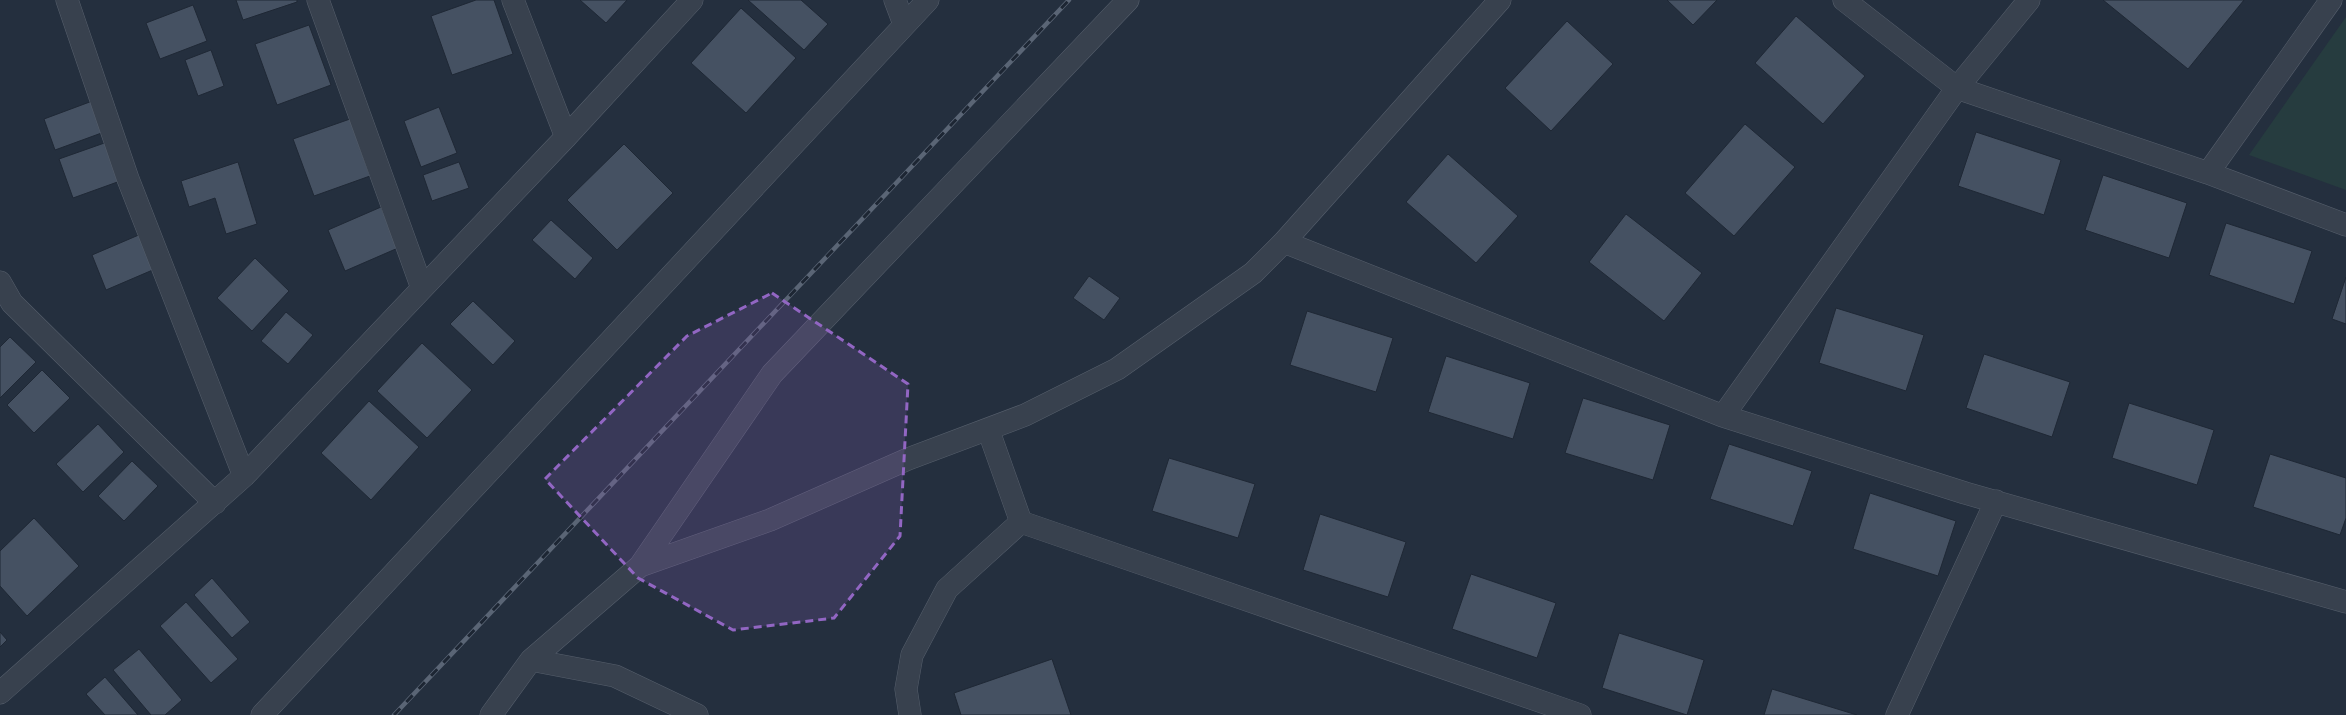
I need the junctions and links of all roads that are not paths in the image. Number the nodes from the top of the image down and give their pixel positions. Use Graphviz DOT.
graph roads {
  1 [pos="68,0"];
  2 [pos="318,0"];
  3 [pos="513,0"];
  4 [pos="692,0"];
  5 [pos="895,0"];
  6 [pos="928,0"];
  7 [pos="1128,0"];
  8 [pos="1500,0"];
  9 [pos="1844,0"];
  10 [pos="2029,0"];
  11 [pos="2331,0"];
  12 [pos="904,24"];
  13 [pos="1957,88"];
  14 [pos="566,137"];
  15 [pos="2208,173"];
  16 [pos="2346,225"];
  17 [pos="1284,242"];
  18 [pos="0,282"];
  19 [pos="422,288"];
  20 [pos="6,303"];
  21 [pos="1723,416"];
  22 [pos="988,429"];
  23 [pos="244,476"];
  24 [pos="1996,501"];
  25 [pos="215,503"];
  26 [pos="1021,522"];
  27 [pos="640,566"];
  28 [pos="2346,602"];
  29 [pos="530,660"];
  30 [pos="0,693"];
  31 [pos="262,715"];
  32 [pos="490,715"];
  33 [pos="698,715"];
  34 [pos="910,715"];
  35 [pos="1580,715"];
  36 [pos="1896,715"];
  1 -- 23 [label="street"];
  2 -- 19 [label="street"];
  3 -- 14 [label="street"];
  4 -- 14 [label="street"];
  5 -- 12 [label="street"];
  6 -- 12 [label="street"];
  7 -- 27 [label="street"];
  8 -- 17 [label="street"];
  9 -- 13 [label="street"];
  10 -- 13 [label="street"];
  11 -- 15 [label="street"];
  12 -- 31 [label="street"];
  13 -- 15 [label="street"];
  13 -- 21 [label="street"];
  14 -- 19 [label="street"];
  15 -- 16 [label="street"];
  17 -- 21 [label="street"];
  17 -- 22 [label="street"];
  18 -- 20 [label="street"];
  19 -- 23 [label="street"];
  20 -- 25 [label="street"];
  21 -- 24 [label="street"];
  22 -- 26 [label="street"];
  22 -- 27 [label="street"];
  23 -- 25 [label="street"];
  24 -- 28 [label="street"];
  24 -- 36 [label="street"];
  25 -- 30 [label="street"];
  26 -- 34 [label="street"];
  26 -- 35 [label="street"];
  27 -- 29 [label="street"];
  29 -- 32 [label="street"];
  29 -- 33 [label="street"];
}
